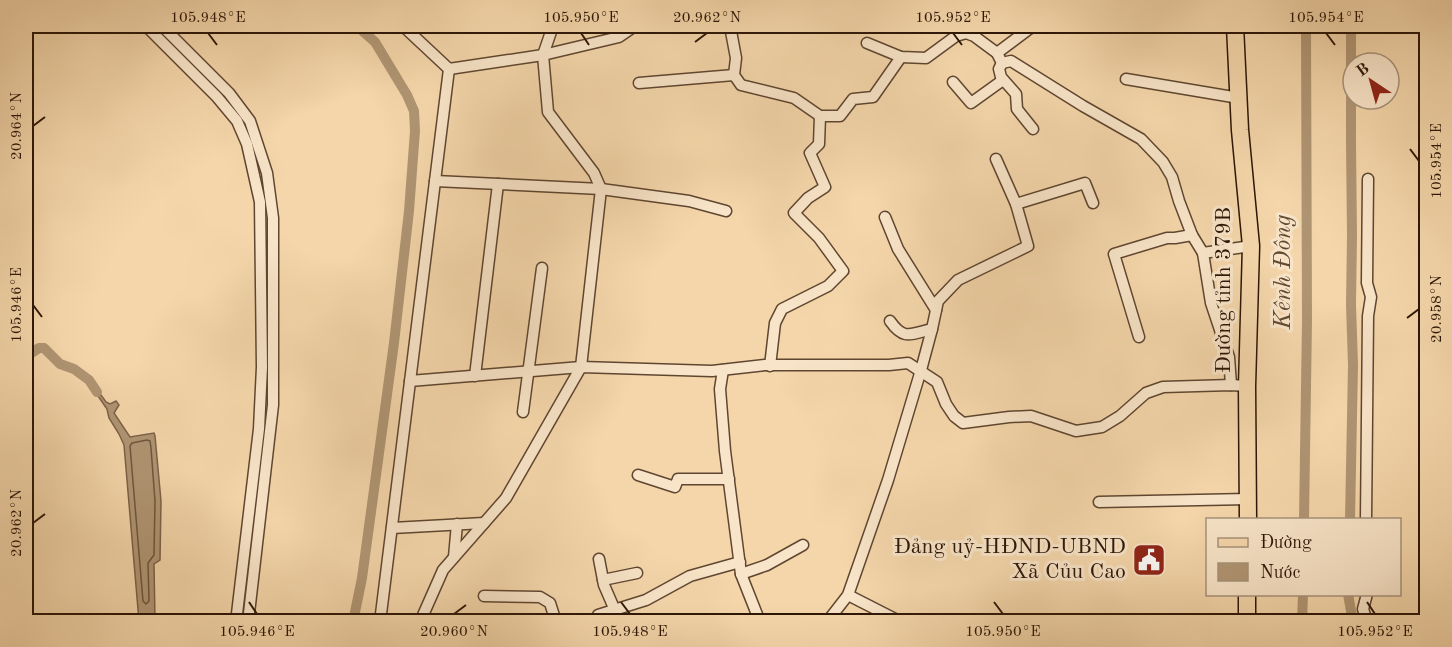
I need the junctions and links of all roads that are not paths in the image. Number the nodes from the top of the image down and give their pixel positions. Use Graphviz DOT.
graph roads {
  1 [pos="146,26"];
  2 [pos="162,26"];
  3 [pos="403,26"];
  4 [pos="553,26"];
  5 [pos="635,26"];
  6 [pos="730,26"];
  7 [pos="1033,26"];
  8 [pos="1235,26"];
  9 [pos="867,43"];
  10 [pos="543,55"];
  11 [pos="901,57"];
  12 [pos="999,58"];
  13 [pos="449,69"];
  14 [pos="200,72"];
  15 [pos="734,75"];
  16 [pos="1126,79"];
  17 [pos="1003,80"];
  18 [pos="953,82"];
  19 [pos="639,83"];
  20 [pos="1239,98"];
  21 [pos="820,116"];
  22 [pos="1033,129"];
  23 [pos="996,159"];
  24 [pos="1368,179"];
  25 [pos="435,181"];
  26 [pos="498,184"];
  27 [pos="601,189"];
  28 [pos="1093,203"];
  29 [pos="1016,204"];
  30 [pos="726,212"];
  31 [pos="885,217"];
  32 [pos="1192,235"];
  33 [pos="1251,246"];
  34 [pos="1203,253"];
  35 [pos="542,268"];
  36 [pos="936,310"];
  37 [pos="890,321"];
  38 [pos="932,329"];
  39 [pos="1139,337"];
  40 [pos="262,358"];
  41 [pos="274,358"];
  42 [pos="770,366"];
  43 [pos="581,367"];
  44 [pos="723,370"];
  45 [pos="921,370"];
  46 [pos="528,372"];
  47 [pos="475,376"];
  48 [pos="410,381"];
  49 [pos="1239,386"];
  50 [pos="523,412"];
  51 [pos="638,475"];
  52 [pos="729,478"];
  53 [pos="1248,499"];
  54 [pos="1099,502"];
  55 [pos="1248,518"];
  56 [pos="1366,518"];
  57 [pos="484,523"];
  58 [pos="457,524"];
  59 [pos="392,528"];
  60 [pos="803,545"];
  61 [pos="454,558"];
  62 [pos="599,560"];
  63 [pos="740,562"];
  64 [pos="637,573"];
  65 [pos="741,574"];
  66 [pos="603,580"];
  67 [pos="240,590"];
  68 [pos="252,591"];
  69 [pos="848,595"];
  70 [pos="484,596"];
  71 [pos="1247,596"];
  72 [pos="1366,596"];
  73 [pos="614,610"];
  74 [pos="598,615"];
  75 [pos="236,621"];
  76 [pos="248,621"];
  77 [pos="380,621"];
  78 [pos="420,621"];
  79 [pos="556,621"];
  80 [pos="620,621"];
  81 [pos="760,621"];
  82 [pos="828,621"];
  83 [pos="901,621"];
  84 [pos="1247,621"];
  85 [pos="1367,621"];
  1 -- 14 [label="street"];
  2 -- 14 [label="street"];
  3 -- 13 [label="street"];
  4 -- 10 [label="street"];
  5 -- 10 [label="street"];
  6 -- 15 [label="street"];
  7 -- 12 [label="street"];
  8 -- 20 [label="main road, Đường tỉnh 379B"];
  9 -- 11 [label="street"];
  10 -- 13 [label="street"];
  10 -- 27 [label="street"];
  11 -- 12 [label="street"];
  11 -- 21 [label="street"];
  12 -- 17 [label="street"];
  12 -- 32 [label="street"];
  13 -- 25 [label="street"];
  14 -- 40 [label="street"];
  14 -- 41 [label="street"];
  15 -- 19 [label="street"];
  15 -- 21 [label="street"];
  16 -- 20 [label="street"];
  17 -- 18 [label="street"];
  17 -- 22 [label="street"];
  20 -- 33 [label="main road, Đường tỉnh 379B"];
  21 -- 42 [label="street"];
  23 -- 29 [label="street"];
  24 -- 56 [label="street"];
  25 -- 26 [label="street"];
  25 -- 48 [label="street"];
  26 -- 27 [label="street"];
  26 -- 47 [label="street"];
  27 -- 30 [label="street"];
  27 -- 43 [label="street"];
  28 -- 29 [label="street"];
  29 -- 36 [label="street"];
  31 -- 36 [label="street"];
  32 -- 34 [label="street"];
  32 -- 39 [label="street"];
  33 -- 34 [label="street"];
  33 -- 49 [label="main road, Đường tỉnh 379B"];
  34 -- 49 [label="street"];
  35 -- 46 [label="street"];
  36 -- 38 [label="street"];
  37 -- 38 [label="street"];
  38 -- 45 [label="street"];
  40 -- 41 [label="street"];
  40 -- 67 [label="street"];
  41 -- 68 [label="street"];
  42 -- 44 [label="street"];
  42 -- 45 [label="street"];
  43 -- 44 [label="street"];
  43 -- 46 [label="street"];
  43 -- 57 [label="street"];
  44 -- 52 [label="street"];
  45 -- 49 [label="street"];
  45 -- 69 [label="street"];
  46 -- 47 [label="street"];
  46 -- 50 [label="street"];
  47 -- 48 [label="street"];
  48 -- 59 [label="street"];
  49 -- 53 [label="main road, Đường tỉnh 379B"];
  51 -- 52 [label="street"];
  52 -- 63 [label="street"];
  53 -- 54 [label="street"];
  53 -- 55 [label="main road, Đường tỉnh 379B"];
  57 -- 58 [label="street"];
  57 -- 61 [label="street"];
  58 -- 59 [label="street"];
  58 -- 61 [label="street"];
  59 -- 77 [label="street"];
  60 -- 65 [label="street"];
  61 -- 78 [label="street"];
  62 -- 66 [label="street"];
  63 -- 65 [label="street"];
  63 -- 73 [label="street"];
  64 -- 66 [label="street"];
  65 -- 81 [label="street"];
  66 -- 73 [label="street"];
  67 -- 68 [label="street"];
  67 -- 75 [label="street"];
  68 -- 76 [label="street"];
  69 -- 82 [label="street"];
  69 -- 83 [label="street"];
  70 -- 79 [label="street"];
  71 -- 84 [label="main road"];
  72 -- 85 [label="street"];
  73 -- 74 [label="street"];
  73 -- 80 [label="street"];
}
